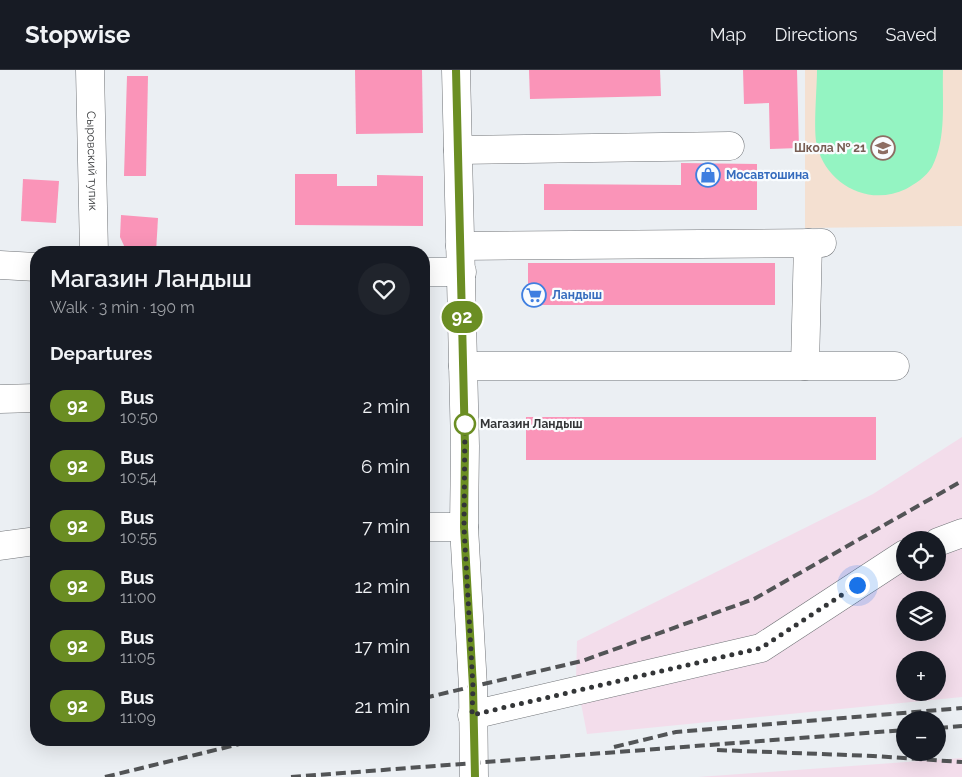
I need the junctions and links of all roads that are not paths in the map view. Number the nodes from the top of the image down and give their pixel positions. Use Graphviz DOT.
graph roads {
  1 [pos="90,70"];
  2 [pos="456,70"];
  3 [pos="730,146"];
  4 [pos="458,150"];
  5 [pos="94,246"];
  6 [pos="460,246"];
  7 [pos="0,265"];
  8 [pos="30,267"];
  9 [pos="430,272"];
  10 [pos="462,272"];
  11 [pos="463,366"];
  12 [pos="805,366"];
  13 [pos="895,366"];
  14 [pos="0,398"];
  15 [pos="30,398"];
  16 [pos="464,527"];
  17 [pos="430,528"];
  18 [pos="962,533"];
  19 [pos="946,539"];
  20 [pos="30,542"];
  21 [pos="0,546"];
  22 [pos="896,560"];
  23 [pos="472,715"];
  24 [pos="474,777"];
  1 -- 5 [label="street, Сыровский тупик"];
  2 -- 4 [label="street"];
  3 -- 4 [label="street"];
  4 -- 6 [label="street"];
  6 -- 10 [label="street"];
  6 -- 12 [label="street"];
  7 -- 8 [label="street"];
  9 -- 10 [label="street"];
  10 -- 11 [label="street"];
  11 -- 12 [label="street"];
  11 -- 16 [label="street"];
  12 -- 13 [label="street"];
  14 -- 15 [label="street"];
  16 -- 17 [label="street"];
  16 -- 23 [label="street"];
  18 -- 19 [label="street"];
  20 -- 21 [label="street"];
  22 -- 23 [label="street"];
  23 -- 24 [label="street"];
}
